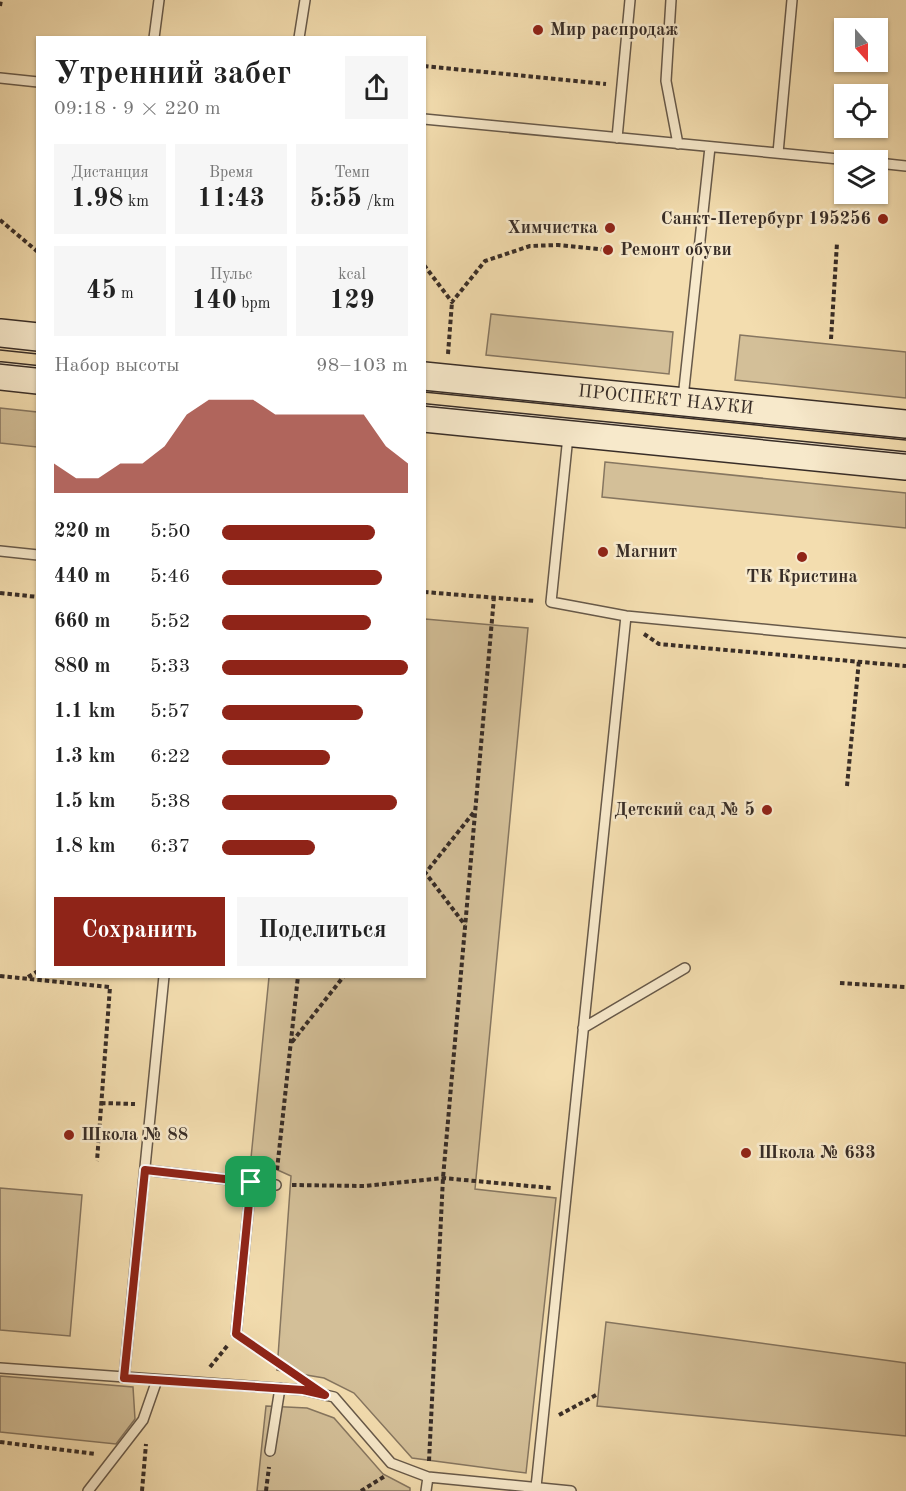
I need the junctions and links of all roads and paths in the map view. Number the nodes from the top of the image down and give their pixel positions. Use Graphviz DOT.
graph roads {
  1 [pos="1,0"];
  2 [pos="159,0"];
  3 [pos="304,0"];
  4 [pos="630,0"];
  5 [pos="671,0"];
  6 [pos="792,0"];
  7 [pos="0,6"];
  8 [pos="154,36"];
  9 [pos="299,36"];
  10 [pos="426,66"];
  11 [pos="0,78"];
  12 [pos="36,82"];
  13 [pos="622,86"];
  14 [pos="426,119"];
  15 [pos="617,138"];
  16 [pos="678,144"];
  17 [pos="710,147"];
  18 [pos="778,153"];
  19 [pos="834,159"];
  20 [pos="888,164"];
  21 [pos="906,166"];
  22 [pos="0,220"];
  23 [pos="837,243"];
  24 [pos="36,250"];
  25 [pos="608,250"];
  26 [pos="426,269"];
  27 [pos="452,302"];
  28 [pos="0,333"];
  29 [pos="36,337"];
  30 [pos="831,339"];
  31 [pos="447,354"];
  32 [pos="426,375"];
  33 [pos="0,376"];
  34 [pos="36,380"];
  35 [pos="683,402"];
  36 [pos="426,418"];
  37 [pos="906,424"];
  38 [pos="569,433"];
  39 [pos="906,466"];
  40 [pos="0,551"];
  41 [pos="36,555"];
  42 [pos="426,592"];
  43 [pos="0,593"];
  44 [pos="36,597"];
  45 [pos="494,597"];
  46 [pos="551,602"];
  47 [pos="626,619"];
  48 [pos="862,638"];
  49 [pos="906,643"];
  50 [pos="906,666"];
  51 [pos="847,786"];
  52 [pos="475,812"];
  53 [pos="426,872"];
  54 [pos="426,874"];
  55 [pos="465,925"];
  56 [pos="685,968"];
  57 [pos="36,972"];
  58 [pos="0,976"];
  59 [pos="26,978"];
  60 [pos="164,978"];
  61 [pos="298,978"];
  62 [pos="342,978"];
  63 [pos="840,982"];
  64 [pos="906,987"];
  65 [pos="584,1028"];
  66 [pos="291,1043"];
  67 [pos="101,1103"];
  68 [pos="151,1104"];
  69 [pos="97,1161"];
  70 [pos="145,1170"];
  71 [pos="443,1178"];
  72 [pos="251,1182"];
  73 [pos="276,1185"];
  74 [pos="567,1189"];
  75 [pos="236,1334"];
  76 [pos="0,1368"];
  77 [pos="124,1378"];
  78 [pos="157,1380"];
  79 [pos="196,1383"];
  80 [pos="280,1388"];
  81 [pos="598,1394"];
  82 [pos="325,1395"];
  83 [pos="543,1423"];
  84 [pos="0,1442"];
  85 [pos="270,1451"];
  86 [pos="115,1456"];
  87 [pos="428,1477"];
  88 [pos="536,1487"];
  89 [pos="87,1491"];
  90 [pos="266,1491"];
  91 [pos="426,1491"];
  92 [pos="572,1491"];
  1 -- 7 [label="path"];
  2 -- 8 [label="lane"];
  3 -- 9 [label="lane"];
  4 -- 13 [label="lane"];
  5 -- 16 [label="lane"];
  6 -- 18 [label="lane"];
  10 -- 13 [label="path"];
  11 -- 12 [label="lane"];
  13 -- 15 [label="lane"];
  14 -- 15 [label="lane"];
  15 -- 16 [label="lane"];
  16 -- 17 [label="lane"];
  17 -- 18 [label="lane"];
  17 -- 35 [label="lane"];
  18 -- 19 [label="lane"];
  20 -- 21 [label="lane"];
  22 -- 24 [label="path"];
  23 -- 30 [label="path"];
  25 -- 27 [label="path"];
  26 -- 27 [label="path"];
  27 -- 31 [label="path"];
  28 -- 29 [label="main road"];
  32 -- 35 [label="main road, ПРОСПЕКТ НАУКИ"];
  33 -- 34 [label="main road"];
  35 -- 37 [label="main road, ПРОСПЕКТ НАУКИ"];
  36 -- 38 [label="main road"];
  38 -- 39 [label="main road"];
  38 -- 46 [label="lane"];
  40 -- 41 [label="lane"];
  42 -- 45 [label="path"];
  43 -- 44 [label="path"];
  45 -- 46 [label="path"];
  45 -- 52 [label="path"];
  46 -- 47 [label="lane"];
  47 -- 48 [label="lane"];
  47 -- 50 [label="path"];
  47 -- 65 [label="lane"];
  48 -- 49 [label="lane"];
  48 -- 51 [label="path"];
  52 -- 53 [label="path"];
  52 -- 55 [label="path"];
  54 -- 55 [label="path"];
  55 -- 71 [label="path"];
  56 -- 65 [label="lane"];
  57 -- 59 [label="path"];
  58 -- 59 [label="path"];
  59 -- 67 [label="path"];
  60 -- 68 [label="lane"];
  61 -- 66 [label="path"];
  62 -- 66 [label="path"];
  63 -- 64 [label="path"];
  65 -- 74 [label="lane"];
  66 -- 73 [label="path"];
  67 -- 68 [label="path"];
  67 -- 69 [label="path"];
  68 -- 70 [label="lane"];
  70 -- 72 [label="lane"];
  70 -- 77 [label="lane"];
  71 -- 73 [label="path"];
  71 -- 74 [label="path"];
  71 -- 87 [label="path"];
  72 -- 73 [label="lane"];
  72 -- 75 [label="lane"];
  74 -- 83 [label="lane"];
  75 -- 79 [label="path"];
  75 -- 82 [label="path"];
  76 -- 77 [label="lane"];
  77 -- 78 [label="lane"];
  78 -- 79 [label="lane"];
  78 -- 86 [label="lane"];
  79 -- 80 [label="lane"];
  80 -- 82 [label="lane"];
  80 -- 85 [label="lane"];
  81 -- 83 [label="path"];
  82 -- 87 [label="lane"];
  83 -- 88 [label="lane"];
  84 -- 86 [label="path"];
  85 -- 90 [label="path"];
  86 -- 89 [label="lane"];
  87 -- 88 [label="lane"];
  87 -- 91 [label="lane"];
  88 -- 92 [label="lane"];
}
